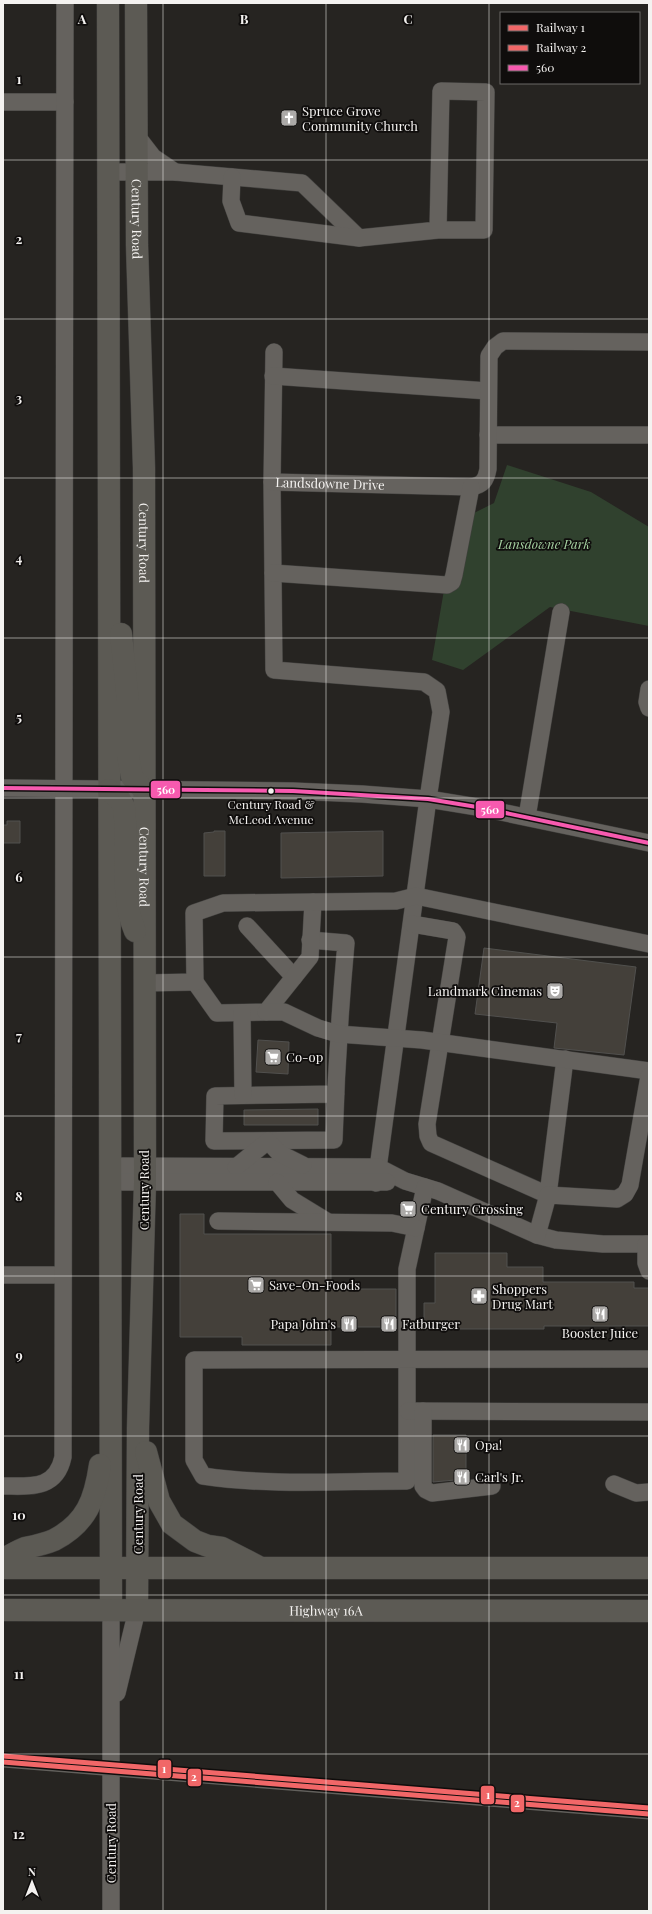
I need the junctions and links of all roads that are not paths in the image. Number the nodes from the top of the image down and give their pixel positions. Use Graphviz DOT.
graph roads {
  1 [pos="65,3"];
  2 [pos="108,3"];
  3 [pos="136,3"];
  4 [pos="3,102"];
  5 [pos="64,102"];
  6 [pos="136,135"];
  7 [pos="109,172"];
  8 [pos="136,172"];
  9 [pos="175,172"];
  10 [pos="232,177"];
  11 [pos="438,230"];
  12 [pos="358,238"];
  13 [pos="649,342"];
  14 [pos="274,352"];
  15 [pos="274,376"];
  16 [pos="488,391"];
  17 [pos="488,435"];
  18 [pos="649,435"];
  19 [pos="272,482"];
  20 [pos="471,487"];
  21 [pos="109,519"];
  22 [pos="273,574"];
  23 [pos="561,612"];
  24 [pos="649,689"];
  25 [pos="649,708"];
  26 [pos="3,788"];
  27 [pos="63,789"];
  28 [pos="108,790"];
  29 [pos="144,791"];
  30 [pos="428,799"];
  31 [pos="527,818"];
  32 [pos="649,843"];
  33 [pos="416,896"];
  34 [pos="313,902"];
  35 [pos="412,924"];
  36 [pos="247,926"];
  37 [pos="310,940"];
  38 [pos="649,944"];
  39 [pos="144,952"];
  40 [pos="294,977"];
  41 [pos="195,982"];
  42 [pos="144,983"];
  43 [pos="266,1012"];
  44 [pos="242,1013"];
  45 [pos="338,1034"];
  46 [pos="397,1037"];
  47 [pos="440,1042"];
  48 [pos="565,1059"];
  49 [pos="649,1071"];
  50 [pos="649,1076"];
  51 [pos="336,1094"];
  52 [pos="243,1095"];
  53 [pos="268,1141"];
  54 [pos="236,1167"];
  55 [pos="307,1167"];
  56 [pos="110,1174"];
  57 [pos="145,1174"];
  58 [pos="377,1175"];
  59 [pos="277,1182"];
  60 [pos="425,1187"];
  61 [pos="548,1195"];
  62 [pos="218,1221"];
  63 [pos="328,1222"];
  64 [pos="416,1228"];
  65 [pos="538,1235"];
  66 [pos="647,1244"];
  67 [pos="649,1271"];
  68 [pos="3,1275"];
  69 [pos="63,1275"];
  70 [pos="649,1358"];
  71 [pos="408,1360"];
  72 [pos="110,1401"];
  73 [pos="416,1411"];
  74 [pos="649,1412"];
  75 [pos="138,1428"];
  76 [pos="614,1484"];
  77 [pos="3,1486"];
  78 [pos="492,1486"];
  79 [pos="649,1492"];
  80 [pos="3,1559"];
  81 [pos="260,1567"];
  82 [pos="3,1568"];
  83 [pos="111,1568"];
  84 [pos="138,1568"];
  85 [pos="649,1568"];
  86 [pos="3,1610"];
  87 [pos="111,1610"];
  88 [pos="137,1610"];
  89 [pos="649,1611"];
  90 [pos="110,1727"];
  91 [pos="111,1911"];
  1 -- 5 [label="street"];
  2 -- 7 [label="main road, Century Road"];
  3 -- 6 [label="main road, Century Road"];
  4 -- 5 [label="street"];
  5 -- 27 [label="street"];
  6 -- 8 [label="main road, Century Road"];
  6 -- 9 [label="street"];
  7 -- 8 [label="street"];
  7 -- 21 [label="main road, Century Road"];
  8 -- 9 [label="street"];
  8 -- 29 [label="main road, Century Road"];
  9 -- 10 [label="street"];
  10 -- 12 [label="street"];
  10 -- 12 [label="street"];
  11 -- 11 [label="street"];
  11 -- 12 [label="street"];
  13 -- 16 [label="street"];
  14 -- 15 [label="street"];
  15 -- 16 [label="street"];
  15 -- 19 [label="street"];
  16 -- 17 [label="street"];
  17 -- 18 [label="street"];
  17 -- 20 [label="street"];
  19 -- 20 [label="street, Landsdowne Drive"];
  19 -- 22 [label="street, Landsdowne Drive"];
  20 -- 22 [label="street"];
  21 -- 28 [label="main road, Century Road"];
  21 -- 29 [label="main road"];
  22 -- 30 [label="street, Landsdowne Drive"];
  23 -- 31 [label="street"];
  24 -- 25 [label="street"];
  26 -- 27 [label="street"];
  27 -- 28 [label="street"];
  27 -- 69 [label="street"];
  28 -- 29 [label="street"];
  28 -- 39 [label="main road"];
  28 -- 56 [label="main road, Century Road"];
  29 -- 30 [label="street"];
  29 -- 39 [label="main road, Century Road"];
  30 -- 31 [label="street"];
  30 -- 33 [label="street"];
  31 -- 32 [label="street"];
  33 -- 34 [label="street"];
  33 -- 35 [label="street"];
  33 -- 38 [label="street"];
  34 -- 37 [label="street"];
  34 -- 41 [label="street"];
  35 -- 46 [label="street"];
  35 -- 47 [label="street"];
  36 -- 40 [label="street"];
  37 -- 40 [label="street"];
  37 -- 45 [label="street"];
  39 -- 42 [label="main road, Century Road"];
  40 -- 43 [label="street"];
  41 -- 42 [label="street"];
  41 -- 44 [label="street"];
  42 -- 57 [label="main road, Century Road"];
  43 -- 44 [label="street"];
  43 -- 45 [label="street"];
  44 -- 52 [label="street"];
  45 -- 46 [label="street"];
  45 -- 51 [label="street"];
  46 -- 47 [label="street"];
  46 -- 58 [label="street"];
  47 -- 48 [label="street"];
  47 -- 61 [label="street"];
  48 -- 49 [label="street"];
  48 -- 61 [label="street"];
  50 -- 61 [label="street"];
  51 -- 52 [label="street"];
  51 -- 53 [label="street"];
  52 -- 53 [label="street"];
  53 -- 54 [label="street"];
  53 -- 55 [label="street"];
  54 -- 55 [label="street"];
  54 -- 57 [label="street"];
  55 -- 58 [label="street"];
  56 -- 57 [label="street"];
  56 -- 72 [label="main road, Century Road"];
  57 -- 59 [label="street"];
  57 -- 75 [label="main road, Century Road"];
  58 -- 59 [label="street"];
  58 -- 60 [label="street"];
  59 -- 63 [label="street"];
  60 -- 64 [label="street"];
  60 -- 65 [label="street"];
  61 -- 65 [label="street"];
  62 -- 63 [label="street"];
  63 -- 64 [label="street"];
  64 -- 71 [label="street"];
  65 -- 66 [label="street"];
  66 -- 67 [label="street"];
  68 -- 69 [label="street"];
  69 -- 77 [label="street"];
  70 -- 71 [label="street"];
  71 -- 73 [label="street"];
  71 -- 73 [label="street"];
  72 -- 80 [label="main road"];
  72 -- 83 [label="main road, Century Road"];
  73 -- 74 [label="street"];
  73 -- 78 [label="street"];
  75 -- 81 [label="main road"];
  75 -- 84 [label="main road, Century Road"];
  76 -- 79 [label="street"];
  81 -- 84 [label="main road"];
  81 -- 85 [label="main road"];
  82 -- 83 [label="main road"];
  83 -- 84 [label="main road"];
  83 -- 87 [label="main road, Century Road"];
  84 -- 88 [label="main road, Century Road"];
  86 -- 87 [label="main road, Highway 16A"];
  87 -- 88 [label="main road, Highway 16A"];
  87 -- 90 [label="street, Century Road"];
  88 -- 89 [label="main road, Highway 16A"];
  88 -- 90 [label="street, Century Road"];
  90 -- 91 [label="street, Century Road"];
}
